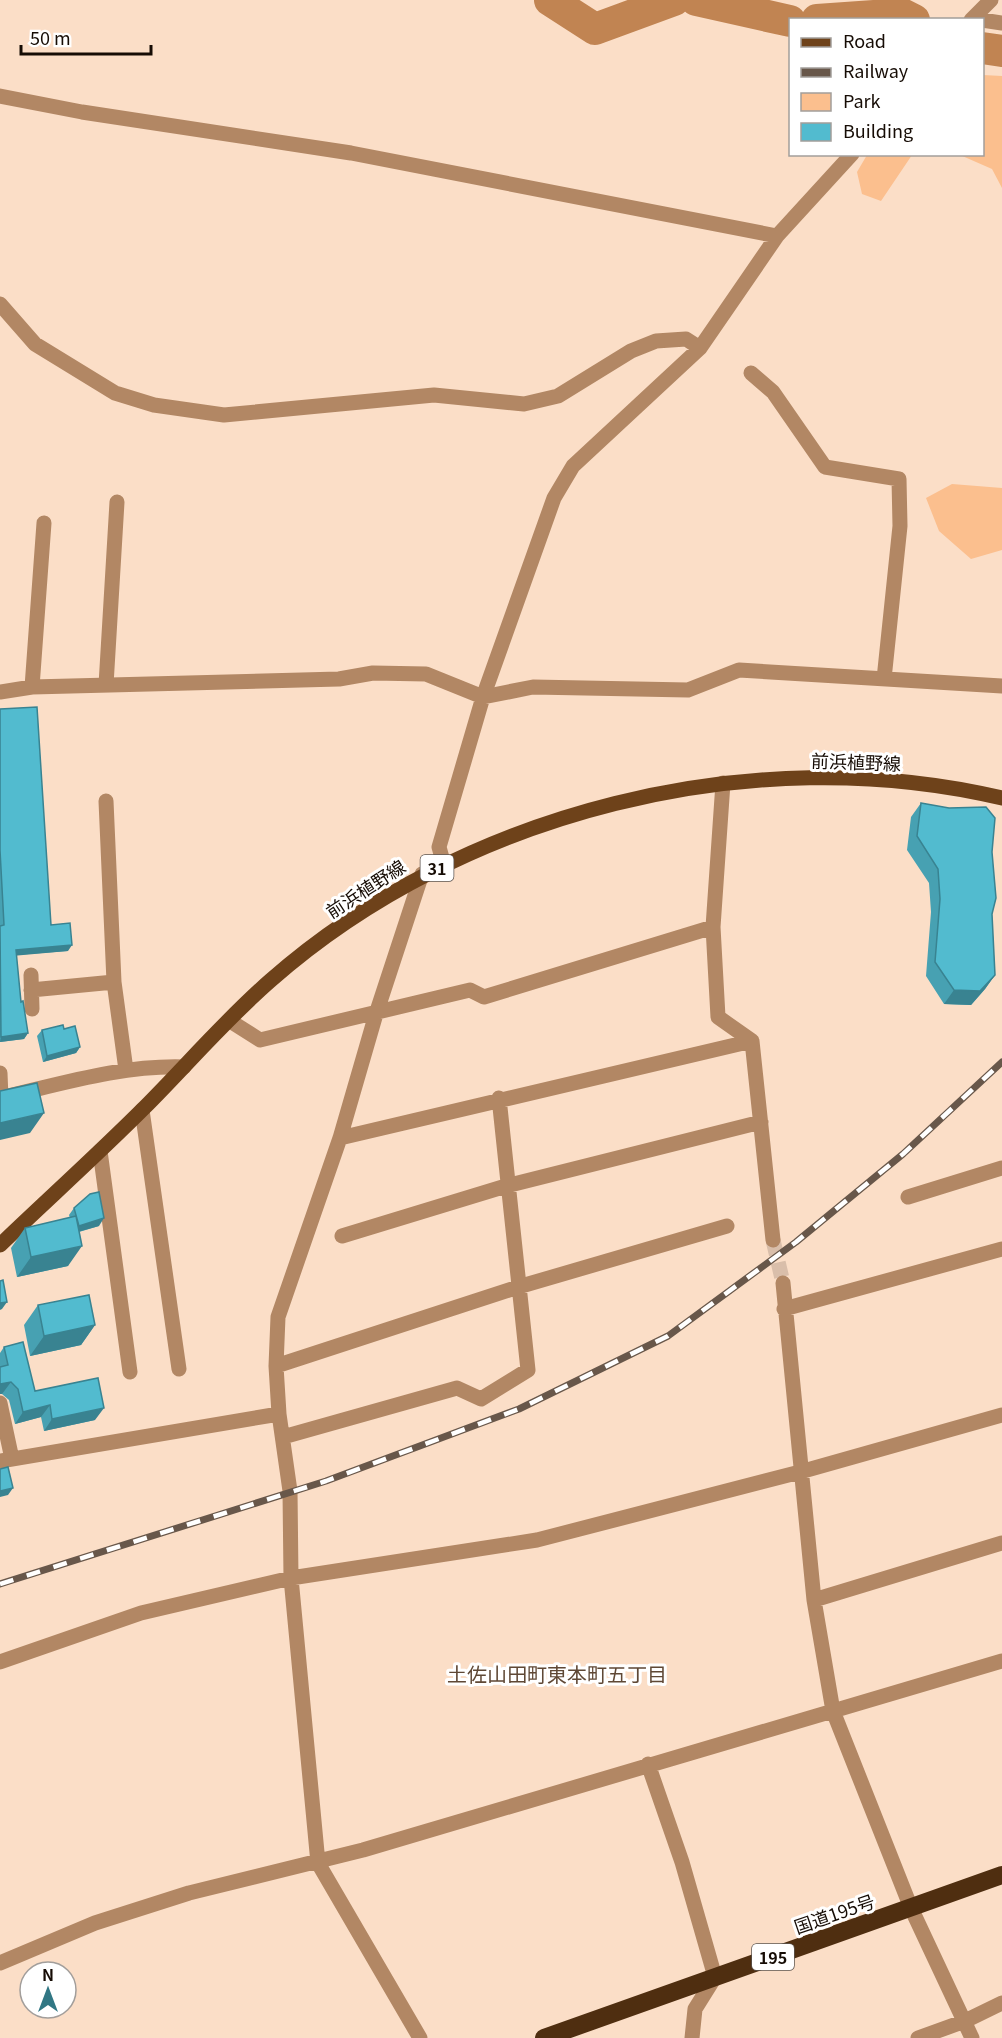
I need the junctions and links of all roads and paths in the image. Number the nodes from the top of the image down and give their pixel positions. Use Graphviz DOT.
graph roads {
  1 [pos="991,0"];
  2 [pos="973,18"];
  3 [pos="984,21"];
  4 [pos="1002,23"];
  5 [pos="0,96"];
  6 [pos="850,156"];
  7 [pos="777,237"];
  8 [pos="0,304"];
  9 [pos="700,348"];
  10 [pos="751,373"];
  11 [pos="117,502"];
  12 [pos="44,523"];
  13 [pos="884,679"];
  14 [pos="106,685"];
  15 [pos="1002,686"];
  16 [pos="33,687"];
  17 [pos="0,692"];
  18 [pos="483,697"];
  19 [pos="723,783"];
  20 [pos="1002,798"];
  21 [pos="106,801"];
  22 [pos="444,865"];
  23 [pos="422,874"];
  24 [pos="713,927"];
  25 [pos="114,982"];
  26 [pos="32,1009"];
  27 [pos="376,1014"];
  28 [pos="230,1021"];
  29 [pos="752,1041"];
  30 [pos="184,1067"];
  31 [pos="126,1070"];
  32 [pos="0,1073"];
  33 [pos="1,1098"];
  34 [pos="499,1098"];
  35 [pos="142,1110"];
  36 [pos="761,1122"];
  37 [pos="340,1137"];
  38 [pos="100,1151"];
  39 [pos="1002,1168"];
  40 [pos="506,1186"];
  41 [pos="908,1197"];
  42 [pos="728,1226"];
  43 [pos="342,1236"];
  44 [pos="773,1240"];
  45 [pos="0,1245"];
  46 [pos="1002,1249"];
  47 [pos="783,1283"];
  48 [pos="518,1287"];
  49 [pos="784,1309"];
  50 [pos="276,1366"];
  51 [pos="179,1369"];
  52 [pos="130,1372"];
  53 [pos="0,1403"];
  54 [pos="279,1414"];
  55 [pos="1002,1415"];
  56 [pos="283,1437"];
  57 [pos="6,1460"];
  58 [pos="800,1472"];
  59 [pos="1002,1543"];
  60 [pos="291,1578"];
  61 [pos="814,1600"];
  62 [pos="1002,1661"];
  63 [pos="0,1662"];
  64 [pos="833,1711"];
  65 [pos="648,1764"];
  66 [pos="318,1863"];
  67 [pos="1002,1875"];
  68 [pos="911,1908"];
  69 [pos="0,1963"];
  70 [pos="715,1977"];
  71 [pos="1002,2003"];
  72 [pos="964,2021"];
  73 [pos="420,2038"];
  74 [pos="544,2038"];
  75 [pos="692,2038"];
  76 [pos="918,2038"];
  77 [pos="972,2038"];
  1 -- 2 [label="street"];
  3 -- 4 [label="street"];
  5 -- 7 [label="street"];
  6 -- 7 [label="street"];
  7 -- 9 [label="street"];
  8 -- 9 [label="street"];
  9 -- 18 [label="street"];
  10 -- 13 [label="street"];
  11 -- 14 [label="street"];
  12 -- 16 [label="street"];
  13 -- 15 [label="street"];
  13 -- 18 [label="street"];
  14 -- 16 [label="street"];
  14 -- 18 [label="street"];
  16 -- 17 [label="street"];
  18 -- 22 [label="street"];
  19 -- 20 [label="main road, 前浜植野線 / 31"];
  19 -- 22 [label="main road, 前浜植野線 / 31"];
  19 -- 24 [label="street"];
  21 -- 25 [label="street"];
  22 -- 23 [label="main road, 前浜植野線 / 31"];
  23 -- 27 [label="street"];
  23 -- 28 [label="main road, 前浜植野線 / 31"];
  24 -- 27 [label="street"];
  24 -- 29 [label="street"];
  25 -- 26 [label="street"];
  25 -- 31 [label="street"];
  27 -- 28 [label="street"];
  27 -- 37 [label="street"];
  28 -- 30 [label="main road, 前浜植野線 / 31"];
  29 -- 34 [label="street"];
  29 -- 36 [label="street"];
  30 -- 31 [label="street"];
  30 -- 35 [label="main road, 前浜植野線 / 31"];
  31 -- 33 [label="street"];
  32 -- 33 [label="street"];
  34 -- 37 [label="street"];
  34 -- 40 [label="street"];
  35 -- 38 [label="main road, 前浜植野線 / 31"];
  35 -- 51 [label="street"];
  36 -- 40 [label="street"];
  36 -- 44 [label="street"];
  37 -- 50 [label="street"];
  38 -- 45 [label="main road, 前浜植野線 / 31"];
  38 -- 52 [label="street"];
  39 -- 41 [label="street"];
  40 -- 43 [label="street"];
  40 -- 48 [label="street"];
  42 -- 48 [label="street"];
  46 -- 49 [label="street"];
  47 -- 49 [label="street"];
  48 -- 50 [label="street"];
  48 -- 56 [label="street"];
  49 -- 58 [label="street"];
  50 -- 54 [label="street"];
  53 -- 57 [label="street"];
  54 -- 56 [label="street"];
  54 -- 57 [label="street"];
  55 -- 58 [label="street"];
  56 -- 60 [label="street"];
  58 -- 60 [label="street"];
  58 -- 61 [label="street"];
  59 -- 61 [label="street"];
  60 -- 63 [label="street"];
  60 -- 66 [label="street"];
  61 -- 64 [label="street"];
  62 -- 64 [label="street"];
  64 -- 65 [label="street"];
  64 -- 68 [label="street"];
  65 -- 66 [label="street"];
  65 -- 70 [label="street"];
  66 -- 69 [label="street"];
  66 -- 73 [label="street"];
  67 -- 68 [label="highway, 国道195号 / 195"];
  68 -- 70 [label="highway, 国道195号 / 195"];
  68 -- 72 [label="street"];
  70 -- 74 [label="highway, 国道195号 / 195"];
  70 -- 75 [label="street"];
  71 -- 72 [label="street"];
  72 -- 76 [label="street"];
  72 -- 77 [label="street"];
}
